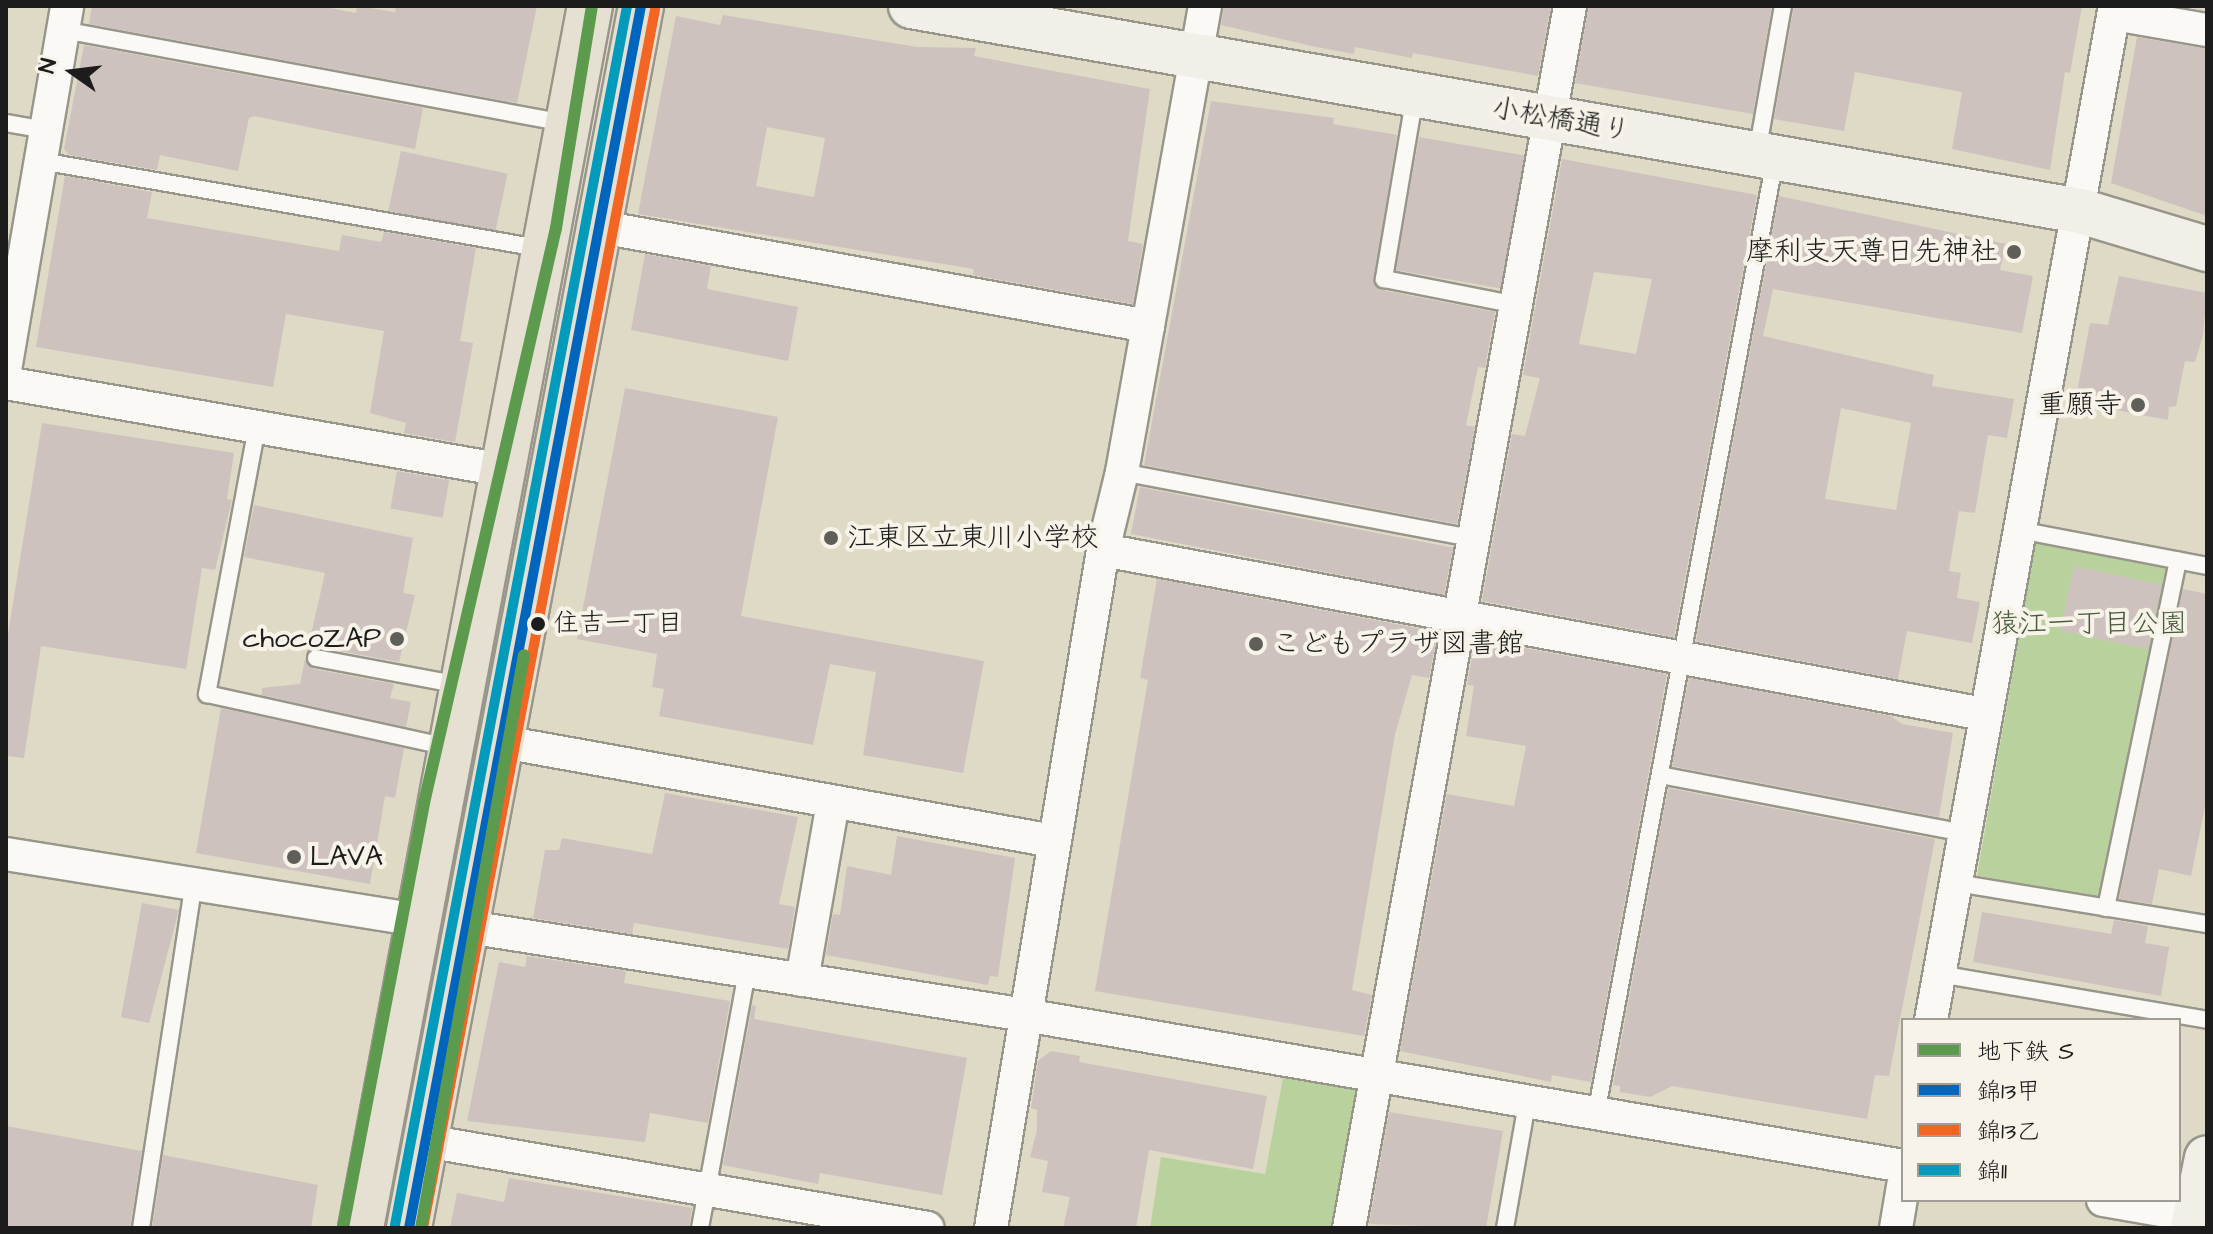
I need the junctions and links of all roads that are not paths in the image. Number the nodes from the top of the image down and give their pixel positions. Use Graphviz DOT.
graph roads {
  1 [pos="590,6"];
  2 [pos="641,6"];
  3 [pos="911,6"];
  4 [pos="1205,6"];
  5 [pos="1570,6"];
  6 [pos="1783,6"];
  7 [pos="2114,10"];
  8 [pos="65,18"];
  9 [pos="2207,30"];
  10 [pos="1197,56"];
  11 [pos="1415,94"];
  12 [pos="1551,117"];
  13 [pos="6,123"];
  14 [pos="568,124"];
  15 [pos="43,145"];
  16 [pos="1766,156"];
  17 [pos="2080,211"];
  18 [pos="601,227"];
  19 [pos="545,249"];
  20 [pos="2207,249"];
  21 [pos="1517,305"];
  22 [pos="1148,326"];
  23 [pos="6,364"];
  24 [pos="6,383"];
  25 [pos="257,427"];
  26 [pos="503,470"];
  27 [pos="1122,472"];
  28 [pos="2019,530"];
  29 [pos="1476,539"];
  30 [pos="1103,550"];
  31 [pos="2178,560"];
  32 [pos="2207,566"];
  33 [pos="1462,618"];
  34 [pos="1682,655"];
  35 [pos="316,658"];
  36 [pos="461,685"];
  37 [pos="1984,714"];
  38 [pos="503,742"];
  39 [pos="449,747"];
  40 [pos="1660,775"];
  41 [pos="833,802"];
  42 [pos="1964,833"];
  43 [pos="1053,841"];
  44 [pos="6,854"];
  45 [pos="194,882"];
  46 [pos="1956,883"];
  47 [pos="2106,908"];
  48 [pos="418,920"];
  49 [pos="2207,924"];
  50 [pos="468,927"];
  51 [pos="747,971"];
  52 [pos="1939,974"];
  53 [pos="802,980"];
  54 [pos="1029,1016"];
  55 [pos="1931,1018"];
  56 [pos="2207,1020"];
  57 [pos="1376,1078"];
  58 [pos="1527,1103"];
  59 [pos="1596,1114"];
  60 [pos="426,1141"];
  61 [pos="2207,1158"];
  62 [pos="1901,1166"];
  63 [pos="709,1190"];
  64 [pos="1901,1198"];
  65 [pos="2111,1202"];
  66 [pos="2194,1222"];
  67 [pos="141,1228"];
  68 [pos="361,1228"];
  69 [pos="409,1228"];
  70 [pos="700,1228"];
  71 [pos="928,1228"];
  72 [pos="991,1228"];
  73 [pos="1349,1228"];
  74 [pos="1505,1228"];
  75 [pos="1896,1228"];
  1 -- 14 [label="main road"];
  2 -- 18 [label="main road"];
  3 -- 10 [label="street, 小松橋通り"];
  4 -- 10 [label="street"];
  5 -- 12 [label="street"];
  6 -- 16 [label="lane"];
  7 -- 9 [label="street"];
  7 -- 17 [label="street"];
  8 -- 14 [label="lane"];
  8 -- 15 [label="street"];
  10 -- 11 [label="street, 小松橋通り"];
  10 -- 22 [label="street"];
  11 -- 12 [label="street, 小松橋通り"];
  11 -- 21 [label="lane"];
  12 -- 16 [label="street, 小松橋通り"];
  12 -- 21 [label="street"];
  13 -- 15 [label="lane"];
  14 -- 19 [label="main road"];
  15 -- 19 [label="lane"];
  15 -- 23 [label="street"];
  16 -- 17 [label="street, 小松橋通り"];
  16 -- 34 [label="lane"];
  17 -- 20 [label="street, 小松橋通り"];
  17 -- 28 [label="street"];
  18 -- 22 [label="street"];
  18 -- 38 [label="main road"];
  19 -- 26 [label="main road"];
  21 -- 29 [label="street"];
  22 -- 27 [label="street"];
  24 -- 25 [label="street"];
  25 -- 26 [label="street"];
  25 -- 39 [label="lane"];
  26 -- 36 [label="main road"];
  27 -- 29 [label="lane"];
  27 -- 30 [label="street"];
  28 -- 31 [label="lane"];
  28 -- 37 [label="street"];
  29 -- 33 [label="street"];
  30 -- 33 [label="street"];
  30 -- 43 [label="street"];
  31 -- 32 [label="lane"];
  31 -- 47 [label="lane"];
  33 -- 34 [label="street"];
  33 -- 57 [label="street"];
  34 -- 37 [label="street"];
  34 -- 40 [label="lane"];
  35 -- 36 [label="lane"];
  36 -- 39 [label="main road"];
  37 -- 42 [label="street"];
  38 -- 41 [label="street"];
  38 -- 50 [label="main road"];
  39 -- 48 [label="main road"];
  40 -- 42 [label="lane"];
  40 -- 59 [label="lane"];
  41 -- 43 [label="street"];
  41 -- 53 [label="street"];
  42 -- 46 [label="street"];
  43 -- 54 [label="street"];
  44 -- 45 [label="street"];
  45 -- 48 [label="street"];
  45 -- 67 [label="lane"];
  46 -- 47 [label="lane"];
  46 -- 52 [label="street"];
  47 -- 49 [label="lane"];
  48 -- 68 [label="main road"];
  50 -- 51 [label="street"];
  50 -- 60 [label="main road"];
  51 -- 53 [label="street"];
  51 -- 63 [label="lane"];
  52 -- 55 [label="street"];
  52 -- 56 [label="lane"];
  53 -- 54 [label="street"];
  54 -- 57 [label="street"];
  54 -- 72 [label="street"];
  57 -- 58 [label="street"];
  57 -- 73 [label="street"];
  58 -- 59 [label="street"];
  58 -- 74 [label="lane"];
  59 -- 62 [label="street"];
  60 -- 63 [label="street"];
  60 -- 69 [label="main road"];
  61 -- 66 [label="street"];
  63 -- 70 [label="lane"];
  63 -- 71 [label="street"];
  64 -- 75 [label="street"];
  65 -- 66 [label="street"];
}
